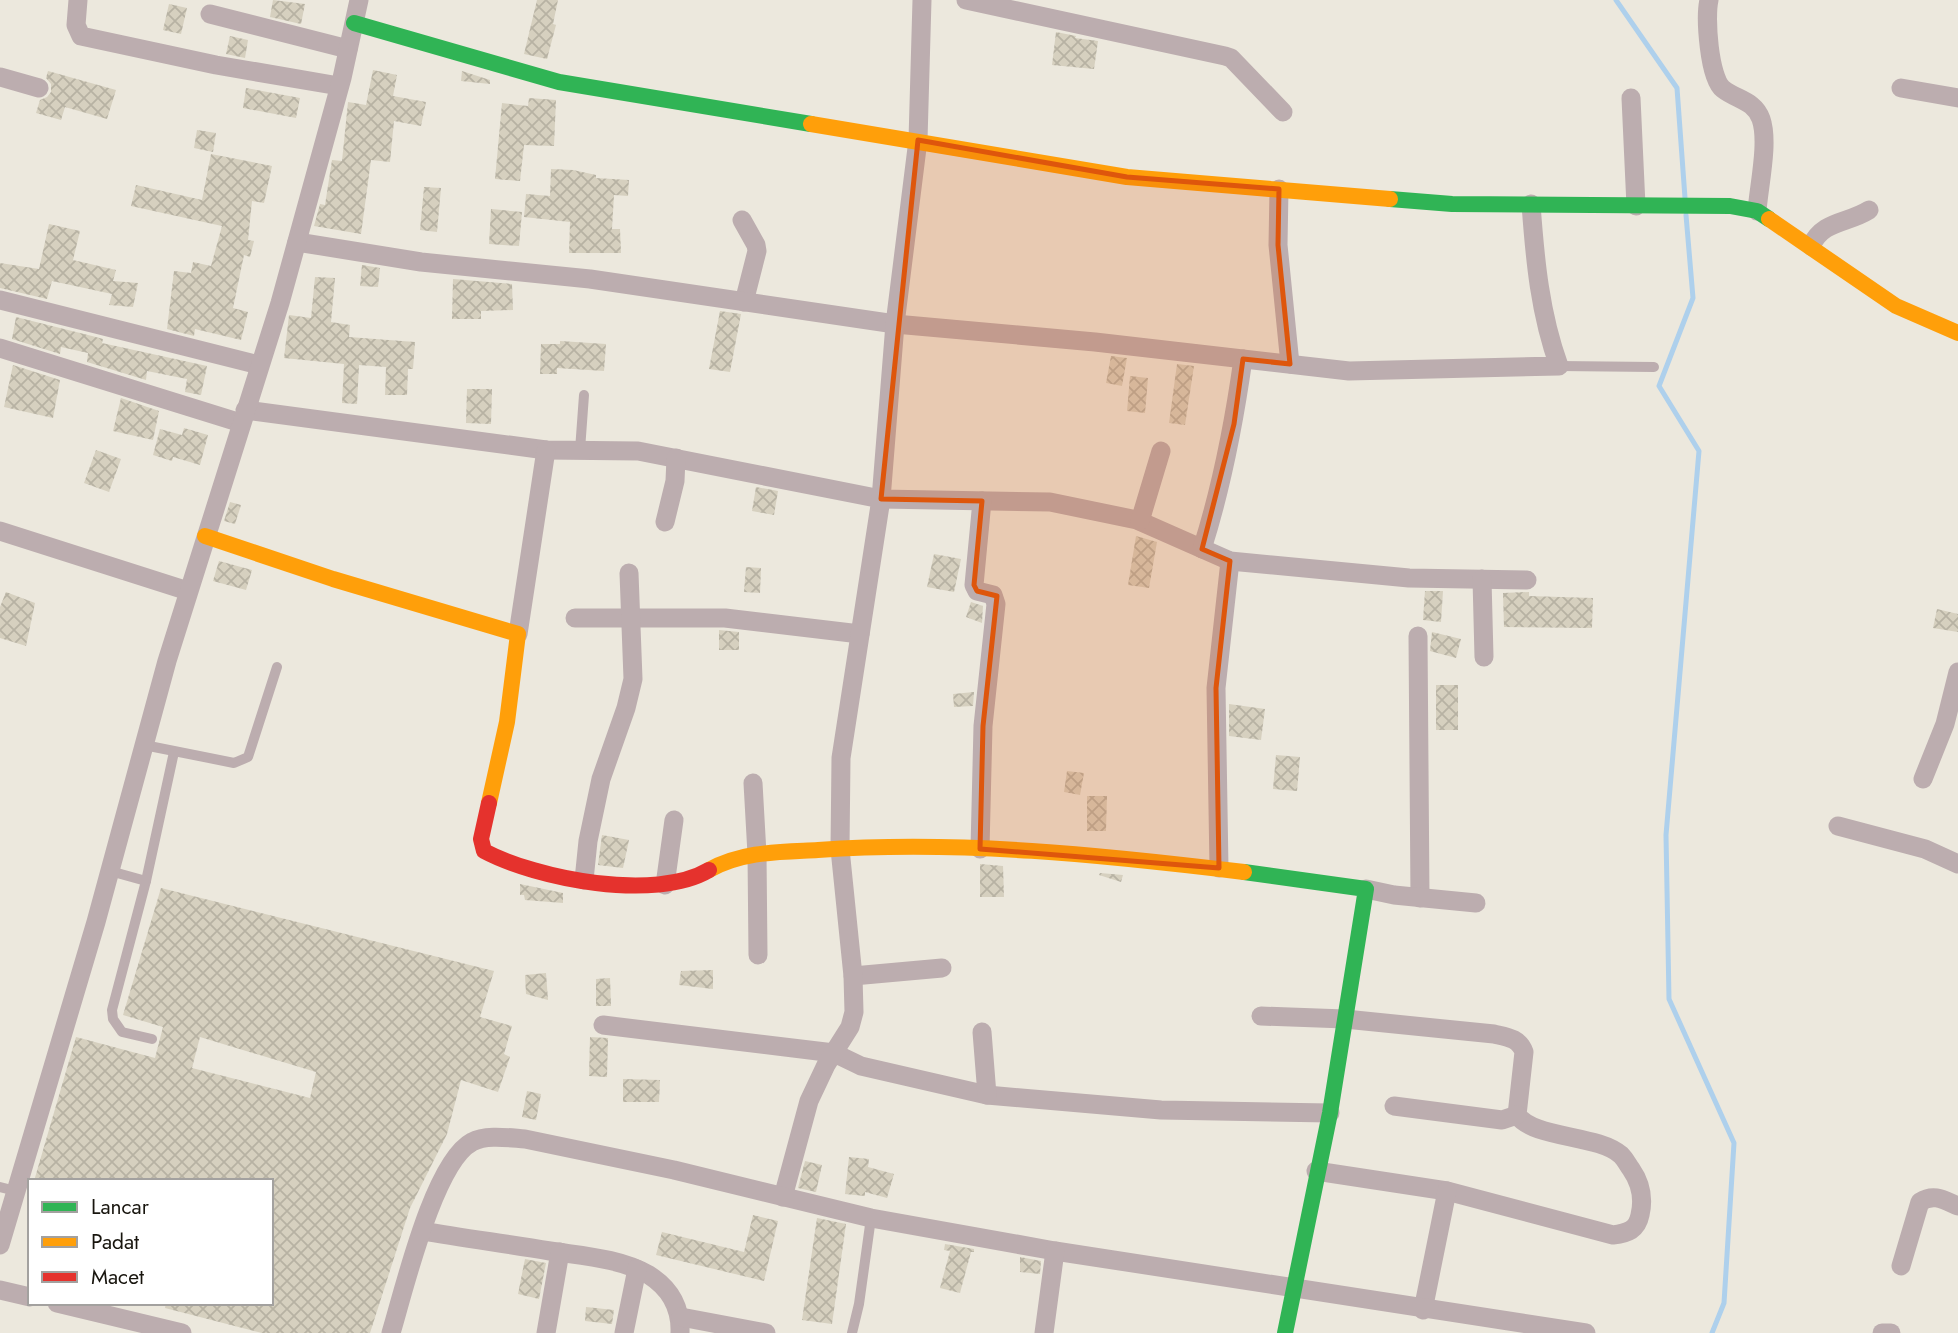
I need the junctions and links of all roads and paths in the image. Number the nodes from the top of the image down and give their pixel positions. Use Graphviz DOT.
graph roads {
  1 [pos="78,0"];
  2 [pos="359,0"];
  3 [pos="922,0"];
  4 [pos="969,0"];
  5 [pos="1709,0"];
  6 [pos="210,14"];
  7 [pos="354,23"];
  8 [pos="348,48"];
  9 [pos="0,77"];
  10 [pos="339,86"];
  11 [pos="39,88"];
  12 [pos="1901,89"];
  13 [pos="1631,98"];
  14 [pos="1958,98"];
  15 [pos="1283,112"];
  16 [pos="918,140"];
  17 [pos="1279,189"];
  18 [pos="1531,204"];
  19 [pos="1636,206"];
  20 [pos="1869,210"];
  21 [pos="1757,211"];
  22 [pos="742,220"];
  23 [pos="297,242"];
  24 [pos="1811,246"];
  25 [pos="0,300"];
  26 [pos="744,302"];
  27 [pos="895,324"];
  28 [pos="1958,333"];
  29 [pos="0,348"];
  30 [pos="1243,359"];
  31 [pos="1290,364"];
  32 [pos="259,365"];
  33 [pos="1559,366"];
  34 [pos="1654,367"];
  35 [pos="584,394"];
  36 [pos="243,416"];
  37 [pos="546,450"];
  38 [pos="580,450"];
  39 [pos="1161,451"];
  40 [pos="676,458"];
  41 [pos="881,499"];
  42 [pos="982,501"];
  43 [pos="665,522"];
  44 [pos="1140,522"];
  45 [pos="0,531"];
  46 [pos="205,536"];
  47 [pos="1202,549"];
  48 [pos="1230,561"];
  49 [pos="629,573"];
  50 [pos="1482,579"];
  51 [pos="1527,580"];
  52 [pos="188,591"];
  53 [pos="575,618"];
  54 [pos="631,619"];
  55 [pos="518,634"];
  56 [pos="860,634"];
  57 [pos="1418,636"];
  58 [pos="1484,657"];
  59 [pos="277,667"];
  60 [pos="1958,672"];
  61 [pos="1952,726"];
  62 [pos="144,746"];
  63 [pos="174,752"];
  64 [pos="1923,779"];
  65 [pos="753,783"];
  66 [pos="674,820"];
  67 [pos="1838,827"];
  68 [pos="840,849"];
  69 [pos="980,849"];
  70 [pos="757,853"];
  71 [pos="1958,864"];
  72 [pos="1219,868"];
  73 [pos="110,871"];
  74 [pos="584,880"];
  75 [pos="146,881"];
  76 [pos="665,885"];
  77 [pos="1366,889"];
  78 [pos="1420,898"];
  79 [pos="1476,903"];
  80 [pos="758,956"];
  81 [pos="942,968"];
  82 [pos="853,976"];
  83 [pos="1261,1016"];
  84 [pos="1345,1019"];
  85 [pos="603,1025"];
  86 [pos="982,1032"];
  87 [pos="152,1039"];
  88 [pos="834,1053"];
  89 [pos="987,1095"];
  90 [pos="1394,1106"];
  91 [pos="1330,1113"];
  92 [pos="1517,1115"];
  93 [pos="1317,1171"];
  94 [pos="8,1189"];
  95 [pos="1447,1191"];
  96 [pos="783,1197"];
  97 [pos="1958,1206"];
  98 [pos="871,1218"];
  99 [pos="422,1231"];
  100 [pos="0,1245"];
  101 [pos="1055,1251"];
  102 [pos="560,1252"];
  103 [pos="1901,1266"];
  104 [pos="637,1269"];
  105 [pos="1293,1286"];
  106 [pos="0,1290"];
  107 [pos="28,1297"];
  108 [pos="65,1305"];
  109 [pos="1423,1310"];
  110 [pos="680,1325"];
  111 [pos="1530,1329"];
  112 [pos="182,1333"];
  113 [pos="391,1333"];
  114 [pos="546,1333"];
  115 [pos="624,1333"];
  116 [pos="766,1333"];
  117 [pos="852,1333"];
  118 [pos="1044,1333"];
  119 [pos="1285,1333"];
  120 [pos="1586,1333"];
  121 [pos="1882,1333"];
  122 [pos="1891,1333"];
  1 -- 10 [label="street"];
  2 -- 7 [label="street"];
  3 -- 16 [label="street"];
  4 -- 15 [label="street"];
  5 -- 21 [label="street"];
  6 -- 8 [label="street"];
  7 -- 8 [label="street"];
  7 -- 16 [label="street"];
  8 -- 10 [label="street"];
  9 -- 11 [label="street"];
  10 -- 23 [label="street"];
  12 -- 14 [label="street"];
  13 -- 19 [label="street"];
  16 -- 17 [label="street"];
  16 -- 27 [label="street"];
  17 -- 18 [label="street"];
  17 -- 31 [label="street"];
  18 -- 19 [label="street"];
  18 -- 33 [label="street"];
  19 -- 21 [label="street"];
  20 -- 24 [label="street"];
  21 -- 24 [label="street"];
  22 -- 26 [label="street"];
  23 -- 26 [label="street"];
  23 -- 32 [label="street"];
  24 -- 28 [label="street"];
  25 -- 32 [label="street"];
  26 -- 27 [label="street"];
  27 -- 30 [label="street"];
  27 -- 41 [label="street"];
  29 -- 36 [label="street"];
  30 -- 31 [label="street"];
  30 -- 47 [label="street"];
  31 -- 33 [label="street"];
  32 -- 36 [label="street"];
  33 -- 34 [label="lane"];
  35 -- 38 [label="lane"];
  36 -- 37 [label="street"];
  36 -- 46 [label="street"];
  37 -- 38 [label="street"];
  37 -- 55 [label="street"];
  38 -- 40 [label="street"];
  39 -- 44 [label="street"];
  40 -- 41 [label="street"];
  40 -- 43 [label="street"];
  41 -- 42 [label="street"];
  41 -- 56 [label="street"];
  42 -- 44 [label="street"];
  42 -- 69 [label="street"];
  44 -- 47 [label="street"];
  45 -- 52 [label="street"];
  46 -- 52 [label="street"];
  46 -- 55 [label="street"];
  47 -- 48 [label="street"];
  48 -- 50 [label="street"];
  48 -- 72 [label="street"];
  49 -- 54 [label="street"];
  50 -- 51 [label="street"];
  50 -- 58 [label="street"];
  52 -- 62 [label="street"];
  53 -- 54 [label="street"];
  54 -- 56 [label="street"];
  54 -- 74 [label="street"];
  55 -- 74 [label="street"];
  56 -- 68 [label="street"];
  57 -- 78 [label="street"];
  59 -- 63 [label="lane"];
  60 -- 61 [label="street"];
  61 -- 64 [label="street"];
  62 -- 63 [label="lane"];
  62 -- 73 [label="street"];
  63 -- 75 [label="lane"];
  65 -- 70 [label="street"];
  66 -- 76 [label="street"];
  67 -- 71 [label="street"];
  68 -- 69 [label="street"];
  68 -- 70 [label="street"];
  68 -- 82 [label="street"];
  69 -- 72 [label="street"];
  70 -- 76 [label="street"];
  70 -- 80 [label="street"];
  72 -- 77 [label="street"];
  73 -- 75 [label="lane"];
  73 -- 94 [label="street"];
  74 -- 76 [label="street"];
  75 -- 87 [label="lane"];
  77 -- 78 [label="street"];
  77 -- 84 [label="street"];
  78 -- 79 [label="street"];
  81 -- 82 [label="street"];
  82 -- 88 [label="street"];
  83 -- 84 [label="street"];
  84 -- 91 [label="street"];
  84 -- 92 [label="street"];
  85 -- 88 [label="street"];
  86 -- 89 [label="street"];
  88 -- 89 [label="street"];
  88 -- 96 [label="street"];
  89 -- 91 [label="street"];
  90 -- 92 [label="street"];
  91 -- 93 [label="street"];
  92 -- 95 [label="street"];
  93 -- 95 [label="street"];
  93 -- 105 [label="street"];
  94 -- 100 [label="street"];
  95 -- 109 [label="street"];
  96 -- 98 [label="street"];
  96 -- 99 [label="street"];
  97 -- 103 [label="street"];
  98 -- 101 [label="street"];
  98 -- 117 [label="lane"];
  99 -- 102 [label="street"];
  99 -- 113 [label="street"];
  101 -- 105 [label="street"];
  101 -- 118 [label="street"];
  102 -- 104 [label="street"];
  102 -- 114 [label="street"];
  104 -- 110 [label="street"];
  104 -- 115 [label="street"];
  105 -- 109 [label="street"];
  105 -- 119 [label="street"];
  106 -- 107 [label="street"];
  108 -- 112 [label="street"];
  109 -- 111 [label="street"];
  110 -- 116 [label="street"];
  111 -- 120 [label="street"];
  121 -- 122 [label="street"];
}
